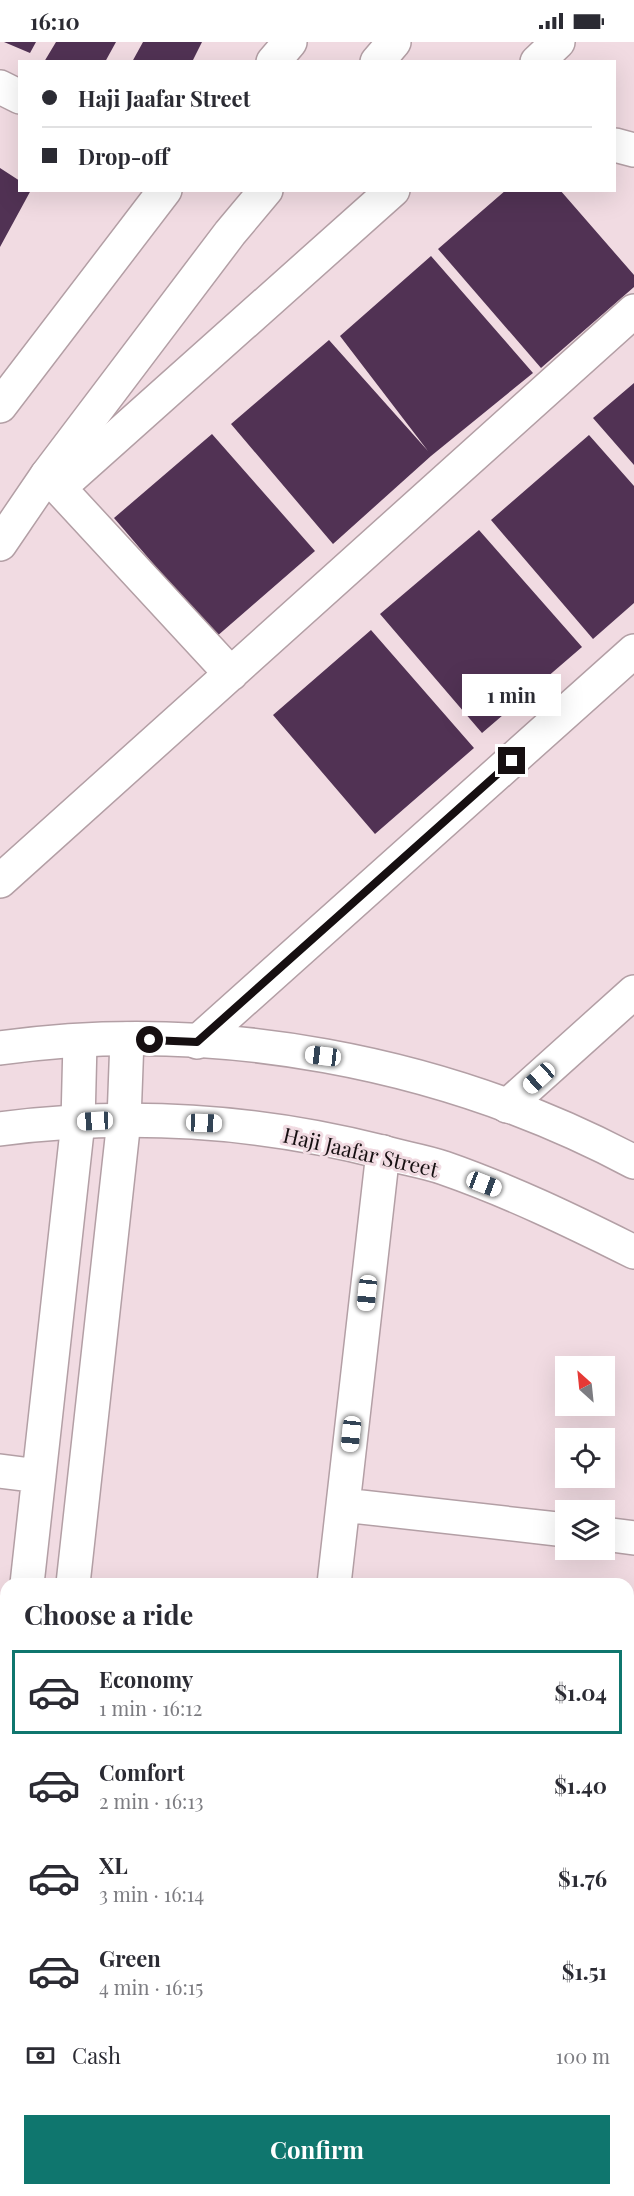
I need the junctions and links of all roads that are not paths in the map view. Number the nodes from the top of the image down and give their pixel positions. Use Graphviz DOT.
graph roads {
  1 [pos="290,42"];
  2 [pos="394,42"];
  3 [pos="558,42"];
  4 [pos="275,60"];
  5 [pos="378,60"];
  6 [pos="539,60"];
  7 [pos="0,87"];
  8 [pos="18,96"];
  9 [pos="616,145"];
  10 [pos="634,150"];
  11 [pos="163,192"];
  12 [pos="264,192"];
  13 [pos="391,192"];
  14 [pos="634,311"];
  15 [pos="6,386"];
  16 [pos="53,481"];
  17 [pos="0,544"];
  18 [pos="634,651"];
  19 [pos="231,674"];
  20 [pos="0,881"];
  21 [pos="634,993"];
  22 [pos="127,1039"];
  23 [pos="80,1042"];
  24 [pos="197,1042"];
  25 [pos="0,1048"];
  26 [pos="507,1106"];
  27 [pos="124,1120"];
  28 [pos="78,1122"];
  29 [pos="0,1129"];
  30 [pos="382,1152"];
  31 [pos="634,1162"];
  32 [pos="634,1252"];
  33 [pos="0,1471"];
  34 [pos="39,1476"];
  35 [pos="343,1504"];
  36 [pos="555,1529"];
  37 [pos="615,1535"];
  38 [pos="634,1538"];
  39 [pos="28,1578"];
  40 [pos="73,1578"];
  41 [pos="335,1578"];
  1 -- 4 [label="street"];
  2 -- 5 [label="street"];
  3 -- 6 [label="street"];
  7 -- 8 [label="street"];
  9 -- 10 [label="street"];
  11 -- 15 [label="street"];
  12 -- 16 [label="street"];
  13 -- 16 [label="street"];
  14 -- 19 [label="street"];
  16 -- 17 [label="street"];
  16 -- 19 [label="street"];
  18 -- 24 [label="street"];
  19 -- 20 [label="street"];
  21 -- 26 [label="street"];
  22 -- 23 [label="street"];
  22 -- 24 [label="street"];
  22 -- 27 [label="street"];
  23 -- 25 [label="street"];
  23 -- 28 [label="street"];
  24 -- 26 [label="street"];
  26 -- 31 [label="street"];
  27 -- 28 [label="street, Haji Jaafar Street"];
  27 -- 30 [label="street, Haji Jaafar Street"];
  27 -- 40 [label="street"];
  28 -- 29 [label="street, Haji Jaafar Street"];
  28 -- 34 [label="street"];
  30 -- 32 [label="street, Haji Jaafar Street"];
  30 -- 35 [label="street"];
  33 -- 34 [label="street"];
  34 -- 39 [label="street"];
  35 -- 36 [label="street"];
  35 -- 41 [label="street"];
  37 -- 38 [label="street"];
}
